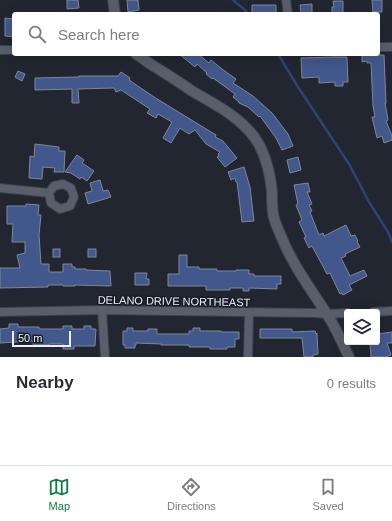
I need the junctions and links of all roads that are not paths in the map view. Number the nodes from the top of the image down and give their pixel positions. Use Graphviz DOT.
graph roads {
  1 [pos="113,0"];
  2 [pos="286,0"];
  3 [pos="115,12"];
  4 [pos="288,12"];
  5 [pos="380,47"];
  6 [pos="392,47"];
  7 [pos="0,50"];
  8 [pos="12,50"];
  9 [pos="139,56"];
  10 [pos="0,188"];
  11 [pos="49,193"];
  12 [pos="102,310"];
  13 [pos="392,311"];
  14 [pos="0,312"];
  15 [pos="380,312"];
  16 [pos="249,313"];
  17 [pos="344,313"];
  18 [pos="327,314"];
  19 [pos="105,357"];
  20 [pos="248,357"];
  21 [pos="349,357"];
  1 -- 3 [label="street"];
  2 -- 4 [label="street"];
  5 -- 6 [label="street"];
  7 -- 8 [label="street"];
  9 -- 18 [label="street"];
  10 -- 11 [label="street"];
  12 -- 14 [label="street, DELANO DRIVE NORTHEAST"];
  12 -- 16 [label="street, DELANO DRIVE NORTHEAST"];
  12 -- 19 [label="street"];
  13 -- 15 [label="street"];
  16 -- 18 [label="street, DELANO DRIVE NORTHEAST"];
  16 -- 20 [label="street"];
  17 -- 18 [label="street, DELANO DRIVE NORTHEAST"];
  18 -- 21 [label="street"];
}
